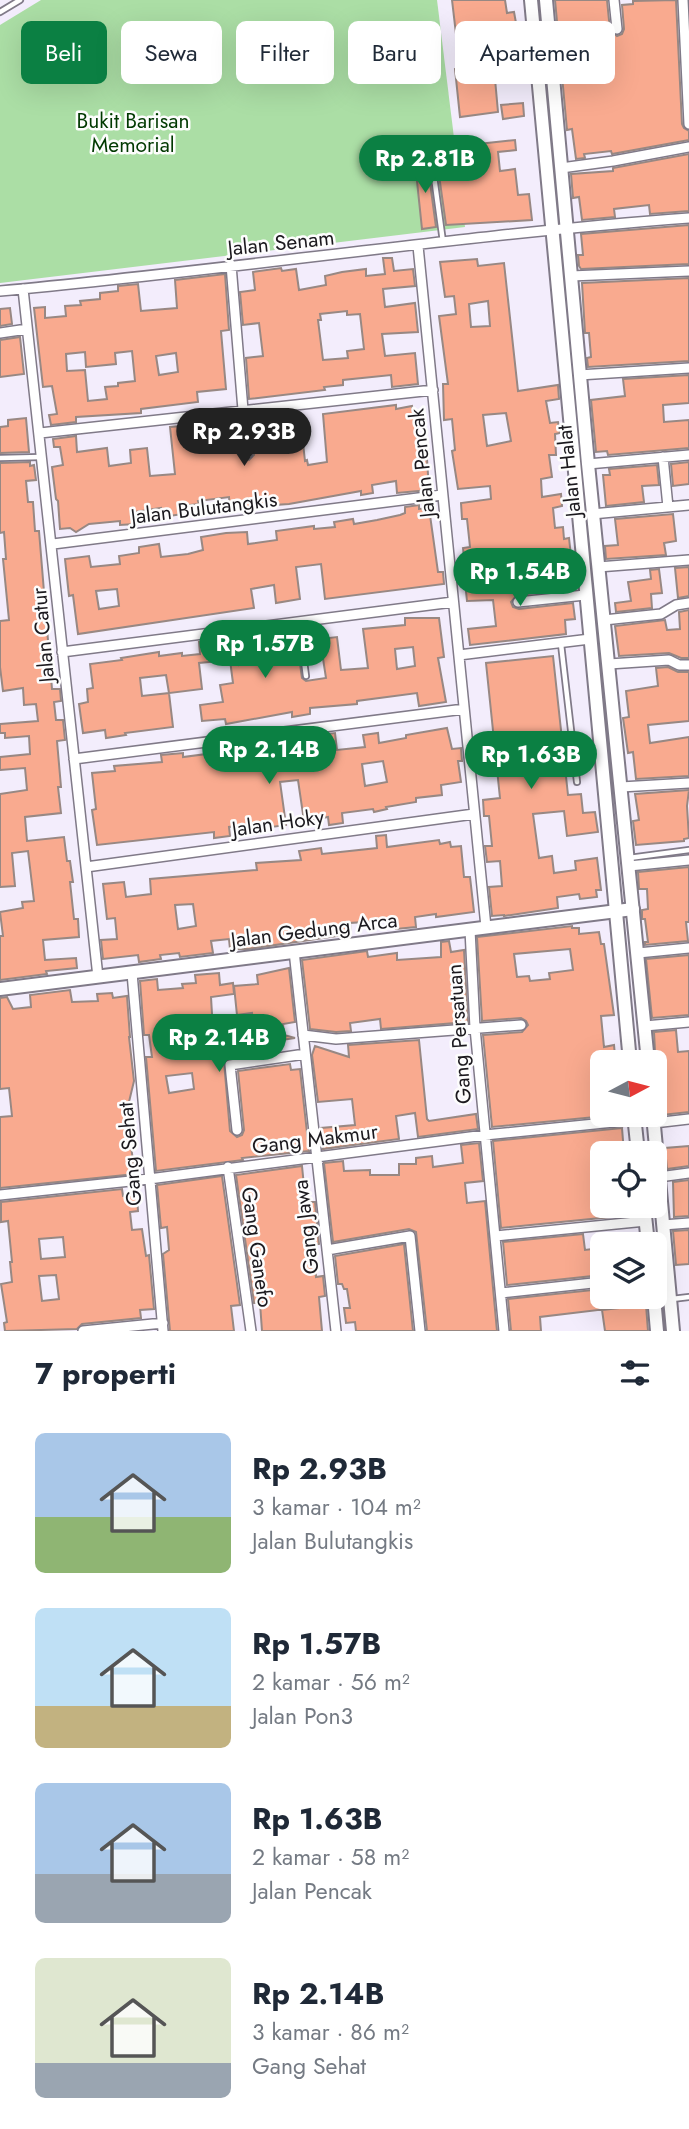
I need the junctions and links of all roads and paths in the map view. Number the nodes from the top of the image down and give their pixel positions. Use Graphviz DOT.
graph roads {
  1 [pos="20,0"];
  2 [pos="531,0"];
  3 [pos="546,0"];
  4 [pos="614,0"];
  5 [pos="684,0"];
  6 [pos="0,12"];
  7 [pos="617,29"];
  8 [pos="689,124"];
  9 [pos="429,140"];
  10 [pos="689,147"];
  11 [pos="561,168"];
  12 [pos="689,218"];
  13 [pos="566,227"];
  14 [pos="551,229"];
  15 [pos="443,243"];
  16 [pos="418,246"];
  17 [pos="231,265"];
  18 [pos="689,271"];
  19 [pos="570,276"];
  20 [pos="23,289"];
  21 [pos="0,291"];
  22 [pos="27,330"];
  23 [pos="0,332"];
  24 [pos="689,368"];
  25 [pos="579,375"];
  26 [pos="433,390"];
  27 [pos="243,410"];
  28 [pos="40,433"];
  29 [pos="249,455"];
  30 [pos="689,455"];
  31 [pos="42,457"];
  32 [pos="663,457"];
  33 [pos="0,458"];
  34 [pos="587,464"];
  35 [pos="442,495"];
  36 [pos="689,505"];
  37 [pos="668,507"];
  38 [pos="592,514"];
  39 [pos="52,544"];
  40 [pos="689,559"];
  41 [pos="582,562"];
  42 [pos="598,568"];
  43 [pos="451,576"];
  44 [pos="585,595"];
  45 [pos="453,602"];
  46 [pos="518,602"];
  47 [pos="689,603"];
  48 [pos="604,620"];
  49 [pos="299,623"];
  50 [pos="590,639"];
  51 [pos="562,644"];
  52 [pos="62,652"];
  53 [pos="458,655"];
  54 [pos="609,664"];
  55 [pos="689,665"];
  56 [pos="306,676"];
  57 [pos="464,709"];
  58 [pos="74,759"];
  59 [pos="577,782"];
  60 [pos="689,783"];
  61 [pos="621,787"];
  62 [pos="474,814"];
  63 [pos="689,850"];
  64 [pos="689,860"];
  65 [pos="628,862"];
  66 [pos="86,867"];
  67 [pos="633,909"];
  68 [pos="617,911"];
  69 [pos="486,928"];
  70 [pos="470,930"];
  71 [pos="689,948"];
  72 [pos="294,951"];
  73 [pos="638,953"];
  74 [pos="132,973"];
  75 [pos="98,977"];
  76 [pos="0,989"];
  77 [pos="689,1022"];
  78 [pos="521,1025"];
  79 [pos="645,1027"];
  80 [pos="475,1028"];
  81 [pos="303,1035"];
  82 [pos="628,1050"];
  83 [pos="648,1050"];
  84 [pos="305,1055"];
  85 [pos="667,1119"];
  86 [pos="689,1119"];
  87 [pos="590,1122"];
  88 [pos="237,1130"];
  89 [pos="485,1135"];
  90 [pos="315,1157"];
  91 [pos="228,1167"];
  92 [pos="689,1173"];
  93 [pos="667,1176"];
  94 [pos="149,1179"];
  95 [pos="0,1195"];
  96 [pos="646,1218"];
  97 [pos="662,1218"];
  98 [pos="646,1221"];
  99 [pos="689,1223"];
  100 [pos="663,1225"];
  101 [pos="647,1232"];
  102 [pos="496,1236"];
  103 [pos="327,1250"];
  104 [pos="590,1283"];
  105 [pos="501,1293"];
  106 [pos="689,1297"];
  107 [pos="675,1299"];
  108 [pos="655,1309"];
  109 [pos="163,1327"];
  110 [pos="83,1331"];
  111 [pos="251,1331"];
  112 [pos="336,1331"];
  113 [pos="420,1331"];
  114 [pos="504,1331"];
  115 [pos="657,1331"];
  116 [pos="673,1331"];
  1 -- 6 [label="lane"];
  2 -- 14 [label="main road, Jalan Halat"];
  3 -- 11 [label="main road, Jalan Halat"];
  4 -- 7 [label="street"];
  5 -- 8 [label="street"];
  9 -- 15 [label="lane"];
  10 -- 11 [label="street"];
  11 -- 13 [label="main road, Jalan Halat"];
  12 -- 13 [label="street, Jalan Senam"];
  13 -- 14 [label="street, Jalan Senam"];
  13 -- 19 [label="main road, Jalan Halat"];
  14 -- 15 [label="street, Jalan Senam"];
  14 -- 41 [label="main road, Jalan Halat"];
  15 -- 16 [label="street, Jalan Senam"];
  16 -- 17 [label="street, Jalan Senam"];
  16 -- 26 [label="street, Jalan Pencak"];
  17 -- 20 [label="street, Jalan Senam"];
  17 -- 27 [label="street"];
  18 -- 19 [label="street"];
  19 -- 25 [label="main road, Jalan Halat"];
  20 -- 21 [label="street, Jalan Senam"];
  20 -- 22 [label="street, Jalan Catur"];
  22 -- 23 [label="street"];
  22 -- 28 [label="street, Jalan Catur"];
  24 -- 25 [label="street"];
  25 -- 34 [label="main road, Jalan Halat"];
  26 -- 27 [label="street"];
  26 -- 35 [label="street, Jalan Pencak"];
  27 -- 28 [label="street"];
  27 -- 29 [label="lane"];
  28 -- 31 [label="street, Jalan Catur"];
  30 -- 32 [label="street"];
  31 -- 33 [label="lane"];
  31 -- 39 [label="street, Jalan Catur"];
  32 -- 34 [label="street"];
  32 -- 37 [label="street"];
  34 -- 38 [label="main road, Jalan Halat"];
  35 -- 39 [label="street, Jalan Bulutangkis"];
  35 -- 43 [label="street, Jalan Pencak"];
  36 -- 37 [label="street"];
  37 -- 38 [label="street"];
  38 -- 42 [label="main road, Jalan Halat"];
  39 -- 52 [label="street, Jalan Catur"];
  40 -- 42 [label="street"];
  41 -- 43 [label="street"];
  41 -- 44 [label="main road, Jalan Halat"];
  42 -- 48 [label="main road, Jalan Halat"];
  43 -- 45 [label="street, Jalan Pencak"];
  44 -- 46 [label="street"];
  44 -- 50 [label="main road, Jalan Halat"];
  45 -- 49 [label="street"];
  45 -- 53 [label="street, Jalan Pencak"];
  47 -- 48 [label="street"];
  48 -- 54 [label="main road, Jalan Halat"];
  49 -- 52 [label="street"];
  49 -- 56 [label="lane"];
  50 -- 51 [label="street"];
  50 -- 68 [label="main road, Jalan Halat"];
  51 -- 53 [label="street"];
  51 -- 59 [label="lane"];
  52 -- 58 [label="street, Jalan Catur"];
  53 -- 57 [label="street, Jalan Pencak"];
  54 -- 55 [label="street"];
  54 -- 61 [label="main road, Jalan Halat"];
  57 -- 58 [label="street"];
  57 -- 62 [label="street, Jalan Pencak"];
  58 -- 66 [label="street, Jalan Catur"];
  60 -- 61 [label="street"];
  61 -- 65 [label="main road, Jalan Halat"];
  62 -- 66 [label="street, Jalan Hoky"];
  62 -- 69 [label="street, Jalan Pencak"];
  63 -- 65 [label="lane"];
  64 -- 65 [label="street"];
  65 -- 67 [label="main road, Jalan Halat"];
  66 -- 75 [label="street, Jalan Catur"];
  67 -- 68 [label="main road, Jalan Gedung Arca"];
  67 -- 73 [label="main road, Jalan Halat"];
  68 -- 69 [label="main road, Jalan Gedung Arca"];
  68 -- 82 [label="main road, Jalan Halat"];
  69 -- 70 [label="main road, Jalan Gedung Arca"];
  70 -- 72 [label="main road, Jalan Gedung Arca"];
  70 -- 80 [label="street, Gang Persatuan"];
  71 -- 73 [label="street"];
  72 -- 74 [label="main road, Jalan Gedung Arca"];
  72 -- 81 [label="street, Gang Jawa"];
  73 -- 79 [label="main road, Jalan Halat"];
  74 -- 75 [label="main road, Jalan Gedung Arca"];
  74 -- 94 [label="street, Gang Sehat"];
  75 -- 76 [label="main road, Jalan Gedung Arca"];
  77 -- 79 [label="street"];
  78 -- 80 [label="street"];
  79 -- 83 [label="main road, Jalan Halat"];
  80 -- 81 [label="street"];
  80 -- 89 [label="street, Gang Persatuan"];
  81 -- 84 [label="street, Gang Jawa"];
  84 -- 88 [label="street"];
  84 -- 90 [label="street, Gang Jawa"];
  85 -- 86 [label="street"];
  87 -- 89 [label="street, Gang Makmur"];
  89 -- 90 [label="street, Gang Makmur"];
  89 -- 102 [label="street, Gang Persatuan"];
  90 -- 91 [label="street, Gang Makmur"];
  90 -- 103 [label="street, Gang Jawa"];
  91 -- 94 [label="street, Gang Makmur"];
  91 -- 111 [label="street, Gang Ganefo"];
  92 -- 93 [label="street"];
  94 -- 95 [label="street, Gang Makmur"];
  94 -- 109 [label="street, Gang Sehat"];
  96 -- 98 [label="main road"];
  97 -- 100 [label="main road"];
  98 -- 101 [label="main road"];
  98 -- 102 [label="street"];
  99 -- 100 [label="street"];
  100 -- 107 [label="main road"];
  102 -- 105 [label="street, Gang Persatuan"];
  103 -- 112 [label="street, Gang Jawa"];
  103 -- 113 [label="street"];
  104 -- 105 [label="street"];
  105 -- 114 [label="street, Gang Persatuan"];
  106 -- 107 [label="lane"];
  107 -- 116 [label="main road"];
  108 -- 115 [label="main road"];
  109 -- 110 [label="street"];
}
